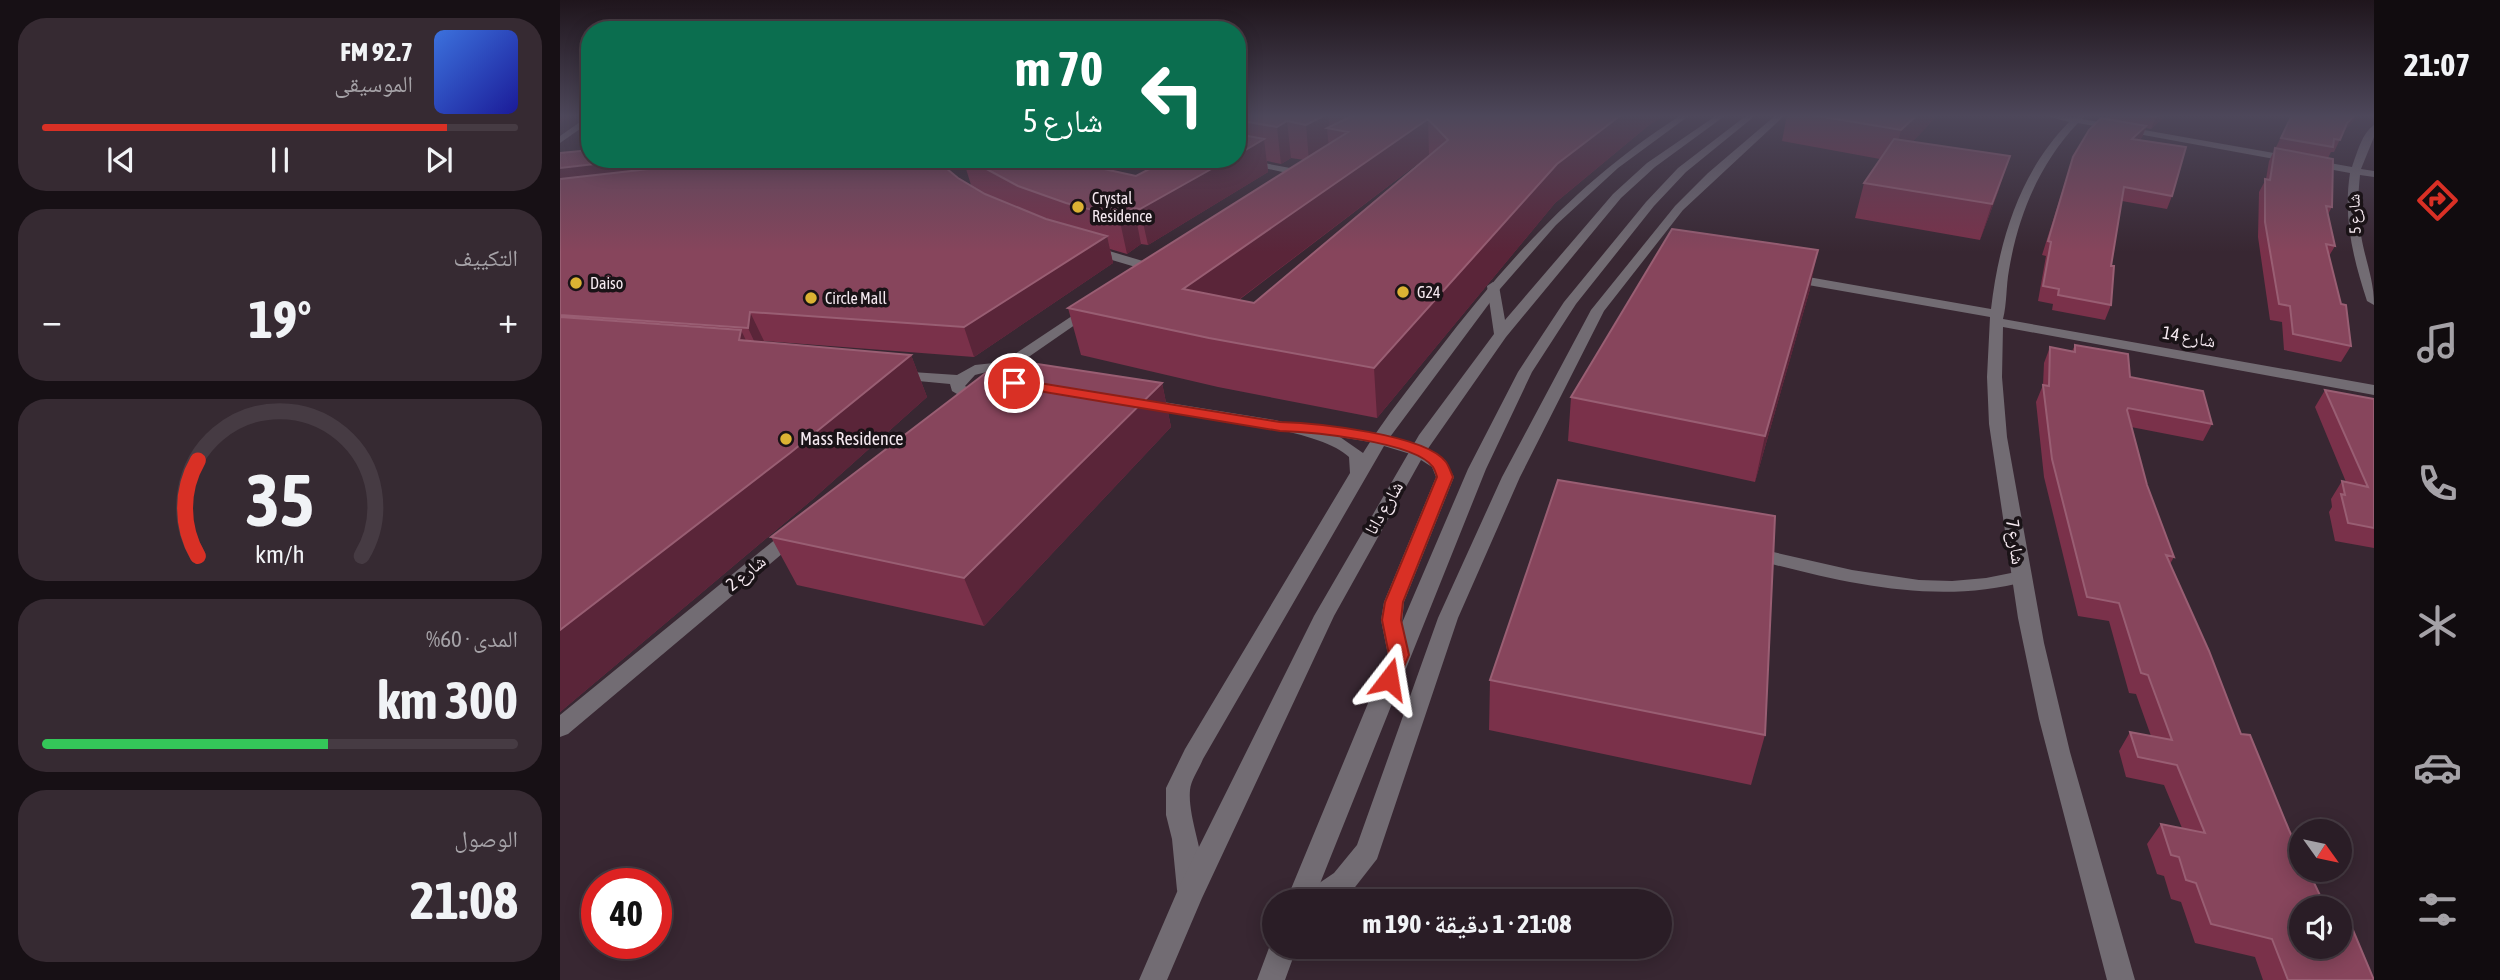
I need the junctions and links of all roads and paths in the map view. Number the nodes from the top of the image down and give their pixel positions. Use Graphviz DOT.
graph roads {
  1 [pos="1621,161"];
  2 [pos="1657,161"];
  3 [pos="1694,161"];
  4 [pos="1728,161"];
  5 [pos="2045,161"];
  6 [pos="2302,161"];
  7 [pos="2358,161"];
  8 [pos="1246,163"];
  9 [pos="1313,167"];
  10 [pos="2355,171"];
  11 [pos="1301,173"];
  12 [pos="2374,174"];
  13 [pos="1289,181"];
  14 [pos="1076,245"];
  15 [pos="1161,260"];
  16 [pos="1149,267"];
  17 [pos="1138,275"];
  18 [pos="1780,276"];
  19 [pos="1493,286"];
  20 [pos="1105,298"];
  21 [pos="2374,301"];
  22 [pos="1997,318"];
  23 [pos="1501,334"];
  24 [pos="1006,366"];
  25 [pos="878,373"];
  26 [pos="2374,390"];
  27 [pos="960,392"];
  28 [pos="1124,401"];
  29 [pos="1280,426"];
  30 [pos="1380,439"];
  31 [pos="1417,451"];
  32 [pos="1359,473"];
  33 [pos="810,521"];
  34 [pos="1740,551"];
  35 [pos="2021,577"];
  36 [pos="1399,655"];
  37 [pos="560,728"];
  38 [pos="1305,889"];
  39 [pos="1333,889"];
  40 [pos="1190,894"];
  41 [pos="1279,959"];
  42 [pos="1153,979"];
  43 [pos="1271,980"];
  44 [pos="2121,980"];
  1 -- 19 [label="street"];
  2 -- 23 [label="street, شارع دانا"];
  3 -- 36 [label="street"];
  4 -- 39 [label="street"];
  5 -- 22 [label="street, شارع 7"];
  6 -- 10 [label="street"];
  7 -- 10 [label="street, شارع 5"];
  8 -- 11 [label="street"];
  9 -- 11 [label="street"];
  10 -- 12 [label="street"];
  10 -- 21 [label="street, شارع 5"];
  11 -- 13 [label="street"];
  14 -- 16 [label="street"];
  15 -- 16 [label="street"];
  16 -- 17 [label="street"];
  18 -- 22 [label="street, شارع 14"];
  19 -- 23 [label="street"];
  19 -- 30 [label="street"];
  20 -- 24 [label="street"];
  22 -- 26 [label="street, شارع 14"];
  22 -- 35 [label="street, شارع 7"];
  23 -- 31 [label="street, شارع دانا"];
  24 -- 27 [label="street"];
  24 -- 27 [label="street"];
  25 -- 27 [label="street"];
  28 -- 29 [label="street"];
  29 -- 30 [label="street"];
  29 -- 32 [label="street"];
  30 -- 31 [label="street"];
  30 -- 32 [label="street"];
  31 -- 36 [label="street"];
  31 -- 40 [label="street, شارع دانا"];
  32 -- 40 [label="street"];
  33 -- 37 [label="street, شارع 2"];
  34 -- 35 [label="lane"];
  35 -- 44 [label="street, شارع 7"];
  36 -- 38 [label="street"];
  40 -- 42 [label="street, شارع دانا"];
  41 -- 43 [label="street"];
}
